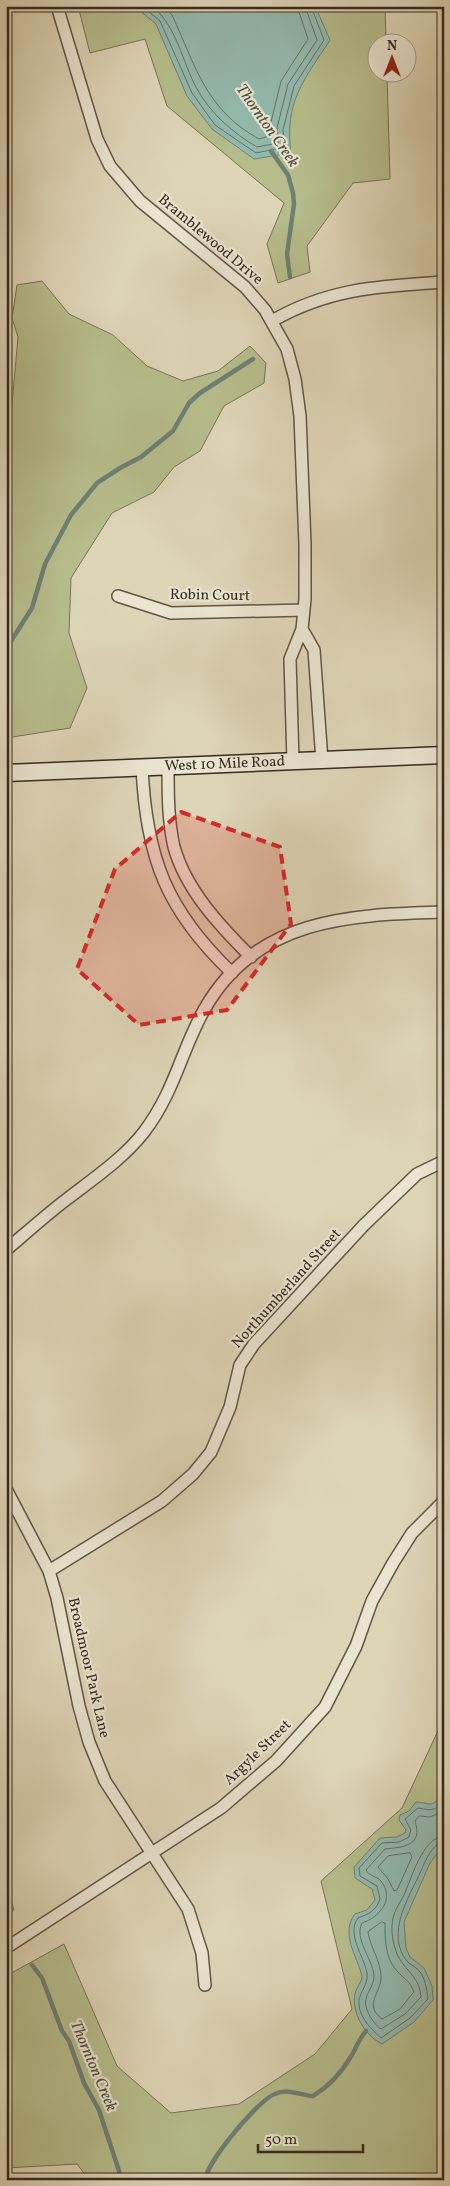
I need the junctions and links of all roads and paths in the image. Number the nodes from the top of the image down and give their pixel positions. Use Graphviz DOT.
graph roads {
  1 [pos="57,6"];
  2 [pos="444,282"];
  3 [pos="272,321"];
  4 [pos="118,596"];
  5 [pos="304,610"];
  6 [pos="302,629"];
  7 [pos="444,756"];
  8 [pos="322,761"];
  9 [pos="292,762"];
  10 [pos="168,766"];
  11 [pos="142,767"];
  12 [pos="6,773"];
  13 [pos="178,861"];
  14 [pos="157,868"];
  15 [pos="444,912"];
  16 [pos="251,956"];
  17 [pos="232,973"];
  18 [pos="444,1161"];
  19 [pos="6,1250"];
  20 [pos="6,1489"];
  21 [pos="444,1501"];
  22 [pos="49,1571"];
  23 [pos="151,1854"];
  24 [pos="6,1948"];
  25 [pos="205,1985"];
  1 -- 3 [label="street, Bramblewood Drive"];
  2 -- 3 [label="street"];
  3 -- 5 [label="street, Bramblewood Drive"];
  4 -- 5 [label="street, Robin Court"];
  5 -- 6 [label="street, Bramblewood Drive"];
  6 -- 8 [label="street"];
  6 -- 9 [label="street, Bramblewood Drive"];
  7 -- 8 [label="main road, West 10 Mile Road"];
  8 -- 9 [label="main road, West 10 Mile Road"];
  9 -- 10 [label="main road, West 10 Mile Road"];
  10 -- 11 [label="main road, West 10 Mile Road"];
  10 -- 13 [label="street"];
  11 -- 12 [label="main road, West 10 Mile Road"];
  11 -- 14 [label="street"];
  13 -- 14 [label="street"];
  13 -- 16 [label="street"];
  14 -- 17 [label="street"];
  15 -- 16 [label="street"];
  16 -- 17 [label="street"];
  17 -- 19 [label="street"];
  18 -- 22 [label="street, Northumberland Street"];
  20 -- 22 [label="street, Broadmoor Park Lane"];
  21 -- 23 [label="street, Argyle Street"];
  22 -- 23 [label="street, Broadmoor Park Lane"];
  23 -- 24 [label="street, Argyle Street"];
  23 -- 25 [label="street, Broadmoor Park Lane"];
}
